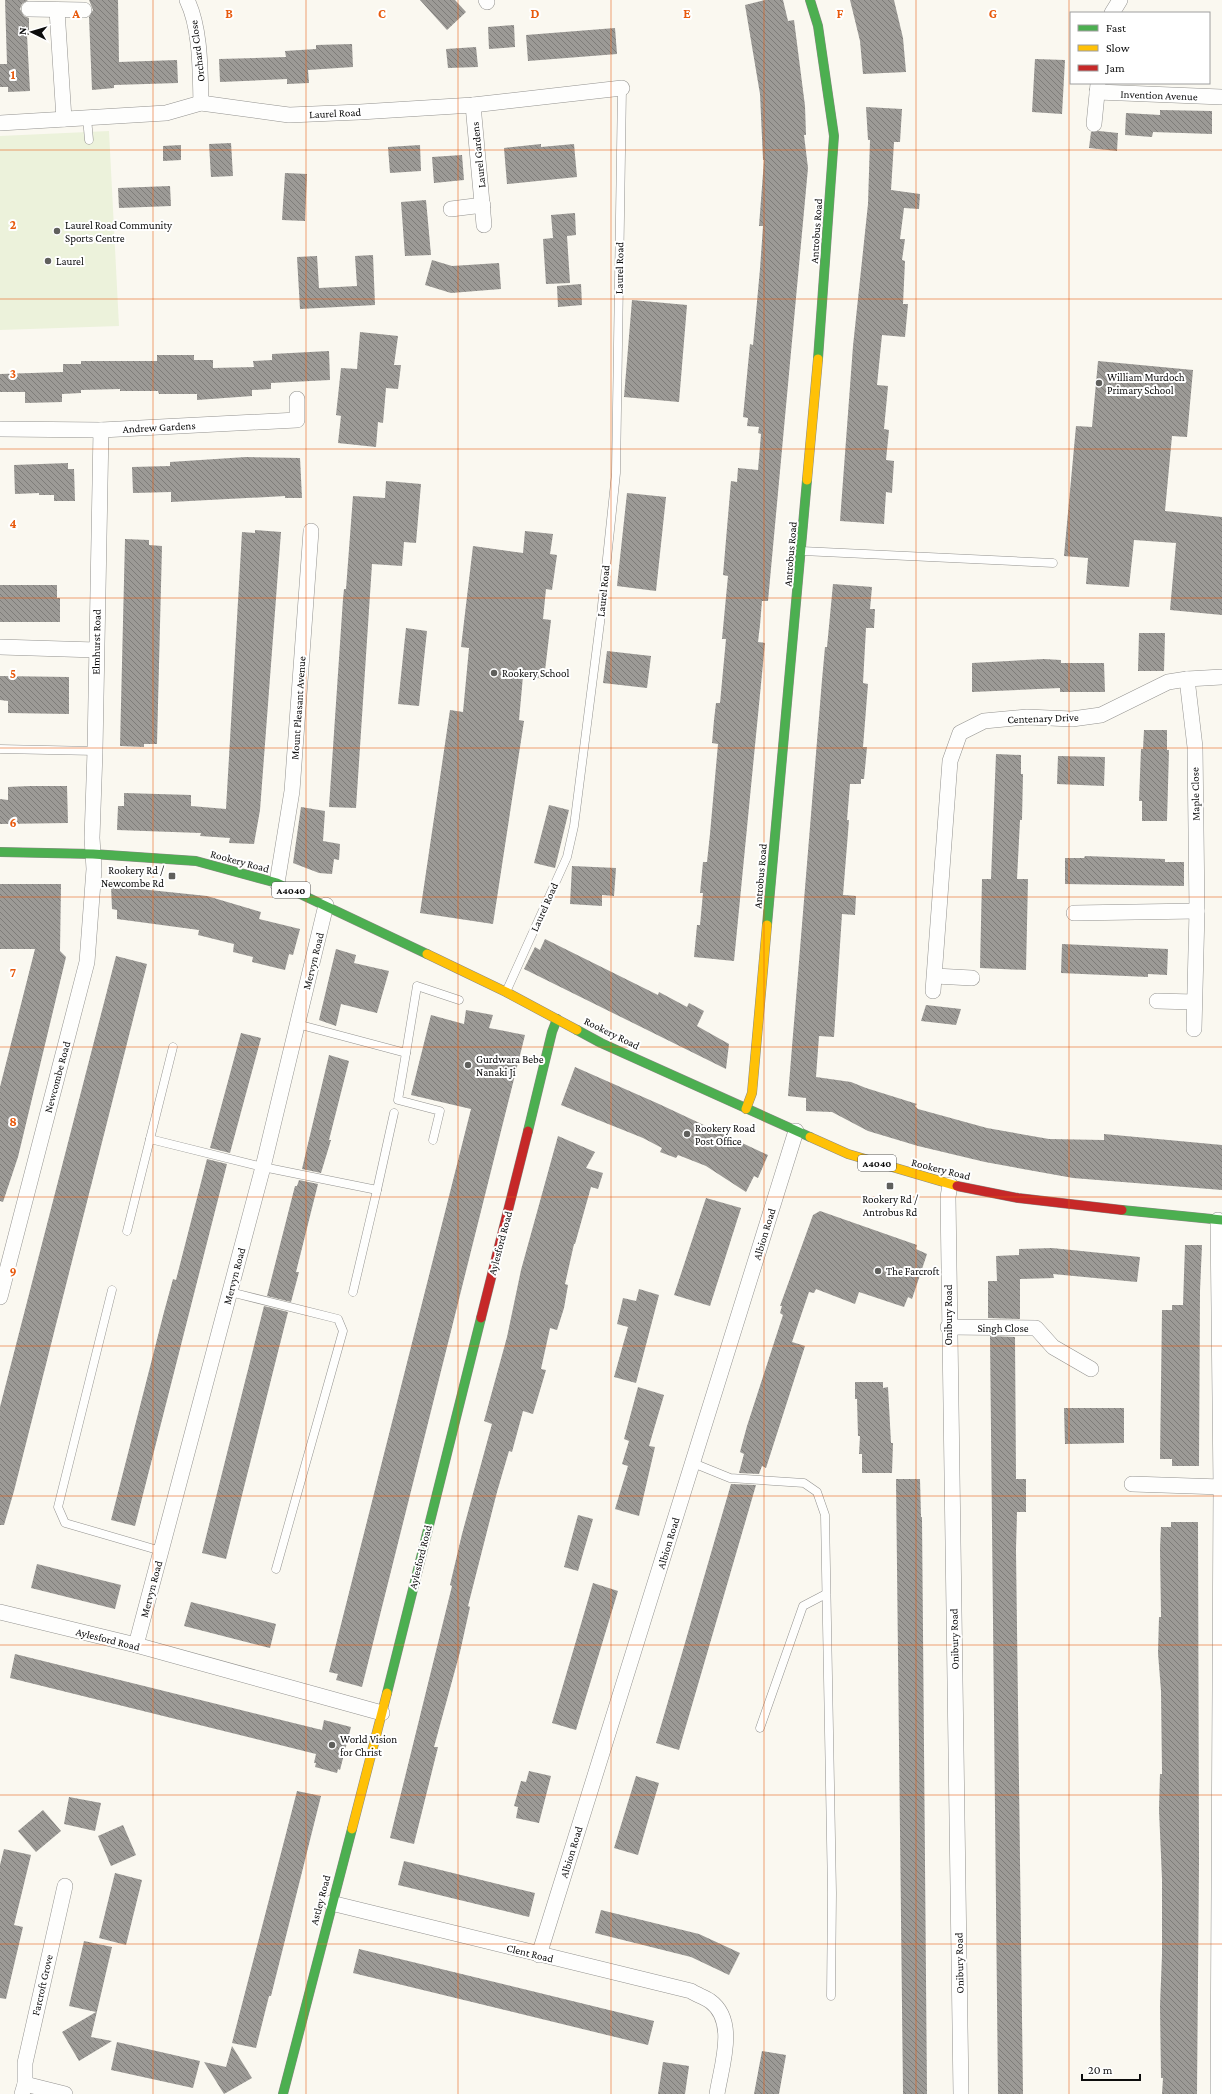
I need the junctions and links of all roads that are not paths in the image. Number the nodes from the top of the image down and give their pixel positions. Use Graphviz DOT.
graph roads {
  1 [pos="187,0"];
  2 [pos="810,0"];
  3 [pos="1120,0"];
  4 [pos="29,9"];
  5 [pos="57,10"];
  6 [pos="84,10"];
  7 [pos="1113,12"];
  8 [pos="622,88"];
  9 [pos="1097,88"];
  10 [pos="1222,97"];
  11 [pos="202,103"];
  12 [pos="474,105"];
  13 [pos="87,118"];
  14 [pos="64,119"];
  15 [pos="0,123"];
  16 [pos="1094,124"];
  17 [pos="89,140"];
  18 [pos="483,205"];
  19 [pos="451,209"];
  20 [pos="484,225"];
  21 [pos="297,399"];
  22 [pos="0,429"];
  23 [pos="101,430"];
  24 [pos="311,531"];
  25 [pos="802,551"];
  26 [pos="1053,563"];
  27 [pos="0,647"];
  28 [pos="96,650"];
  29 [pos="1222,677"];
  30 [pos="1188,679"];
  31 [pos="0,749"];
  32 [pos="95,751"];
  33 [pos="0,852"];
  34 [pos="93,854"];
  35 [pos="277,883"];
  36 [pos="326,905"];
  37 [pos="1197,911"];
  38 [pos="1074,913"];
  39 [pos="972,978"];
  40 [pos="506,992"];
  41 [pos="459,1000"];
  42 [pos="1157,1001"];
  43 [pos="1194,1002"];
  44 [pos="557,1019"];
  45 [pos="297,1024"];
  46 [pos="1194,1029"];
  47 [pos="173,1047"];
  48 [pos="406,1053"];
  49 [pos="746,1109"];
  50 [pos="394,1113"];
  51 [pos="796,1131"];
  52 [pos="150,1139"];
  53 [pos="432,1140"];
  54 [pos="263,1167"];
  55 [pos="950,1185"];
  56 [pos="377,1190"];
  57 [pos="1220,1220"];
  58 [pos="127,1231"];
  59 [pos="112,1290"];
  60 [pos="230,1292"];
  61 [pos="354,1292"];
  62 [pos="0,1297"];
  63 [pos="948,1327"];
  64 [pos="1091,1369"];
  65 [pos="693,1463"];
  66 [pos="1132,1484"];
  67 [pos="1222,1487"];
  68 [pos="161,1551"];
  69 [pos="1221,1559"];
  70 [pos="276,1569"];
  71 [pos="826,1594"];
  72 [pos="0,1612"];
  73 [pos="136,1645"];
  74 [pos="382,1713"];
  75 [pos="760,1728"];
  76 [pos="65,1886"];
  77 [pos="331,1903"];
  78 [pos="539,1955"];
  79 [pos="831,1996"];
  80 [pos="23,2089"];
  81 [pos="65,2094"];
  82 [pos="283,2094"];
  83 [pos="716,2094"];
  84 [pos="961,2094"];
  85 [pos="1218,2094"];
  1 -- 11 [label="street, Orchard Close"];
  2 -- 25 [label="street, Antrobus Road"];
  3 -- 7 [label="street"];
  4 -- 5 [label="street"];
  5 -- 6 [label="street"];
  5 -- 14 [label="street"];
  8 -- 12 [label="street, Laurel Road"];
  8 -- 40 [label="lane, Laurel Road"];
  9 -- 10 [label="street, Invention Avenue"];
  9 -- 16 [label="street, Invention Avenue"];
  11 -- 12 [label="street, Laurel Road"];
  11 -- 13 [label="street, Laurel Road"];
  12 -- 18 [label="street, Laurel Gardens"];
  13 -- 14 [label="street, Laurel Road"];
  13 -- 17 [label="lane"];
  14 -- 15 [label="street, Laurel Road"];
  18 -- 19 [label="street"];
  18 -- 20 [label="street, Laurel Gardens"];
  21 -- 23 [label="street, Andrew Gardens"];
  22 -- 23 [label="street, Andrew Gardens"];
  23 -- 28 [label="street, Elmhurst Road"];
  24 -- 35 [label="street, Mount Pleasant Avenue"];
  25 -- 26 [label="lane"];
  25 -- 49 [label="street, Antrobus Road"];
  27 -- 28 [label="street"];
  28 -- 32 [label="street, Elmhurst Road"];
  29 -- 30 [label="street, Centenary Drive"];
  30 -- 37 [label="street, Maple Close"];
  30 -- 39 [label="street, Centenary Drive"];
  31 -- 32 [label="lane"];
  32 -- 34 [label="street, Elmhurst Road"];
  33 -- 34 [label="street, Rookery Road / A4040"];
  34 -- 35 [label="street, Rookery Road / A4040"];
  34 -- 62 [label="street, Newcombe Road"];
  35 -- 36 [label="street, Rookery Road / A4040"];
  36 -- 40 [label="street, Rookery Road / A4040"];
  36 -- 45 [label="street, Mervyn Road"];
  37 -- 38 [label="street"];
  37 -- 43 [label="street, Maple Close"];
  40 -- 44 [label="street, Rookery Road / A4040"];
  41 -- 48 [label="lane"];
  42 -- 43 [label="street"];
  43 -- 46 [label="street, Maple Close"];
  44 -- 49 [label="street, Rookery Road / A4040"];
  44 -- 74 [label="street, Aylesford Road"];
  45 -- 48 [label="lane"];
  45 -- 54 [label="street, Mervyn Road"];
  47 -- 52 [label="lane"];
  48 -- 53 [label="lane"];
  49 -- 51 [label="street, Rookery Road / A4040"];
  50 -- 56 [label="lane"];
  51 -- 55 [label="street, Rookery Road / A4040"];
  51 -- 65 [label="street, Albion Road"];
  52 -- 54 [label="lane"];
  52 -- 58 [label="lane"];
  54 -- 56 [label="lane"];
  54 -- 60 [label="street, Mervyn Road"];
  55 -- 57 [label="street, Rookery Road / A4040"];
  55 -- 63 [label="street, Onibury Road"];
  56 -- 61 [label="lane"];
  57 -- 67 [label="street"];
  59 -- 68 [label="lane"];
  60 -- 68 [label="street, Mervyn Road"];
  60 -- 70 [label="lane"];
  63 -- 64 [label="street, Singh Close"];
  63 -- 84 [label="street, Onibury Road"];
  65 -- 71 [label="lane"];
  65 -- 78 [label="street, Albion Road"];
  66 -- 67 [label="street"];
  67 -- 69 [label="street"];
  68 -- 73 [label="street, Mervyn Road"];
  69 -- 85 [label="street"];
  71 -- 75 [label="lane"];
  71 -- 79 [label="lane"];
  72 -- 73 [label="street, Aylesford Road"];
  73 -- 74 [label="street, Aylesford Road"];
  74 -- 77 [label="street, Astley Road"];
  76 -- 80 [label="street, Farcroft Grove"];
  77 -- 78 [label="street, Clent Road"];
  77 -- 82 [label="street, Astley Road"];
  78 -- 83 [label="street, Clent Road"];
  80 -- 81 [label="street"];
}
